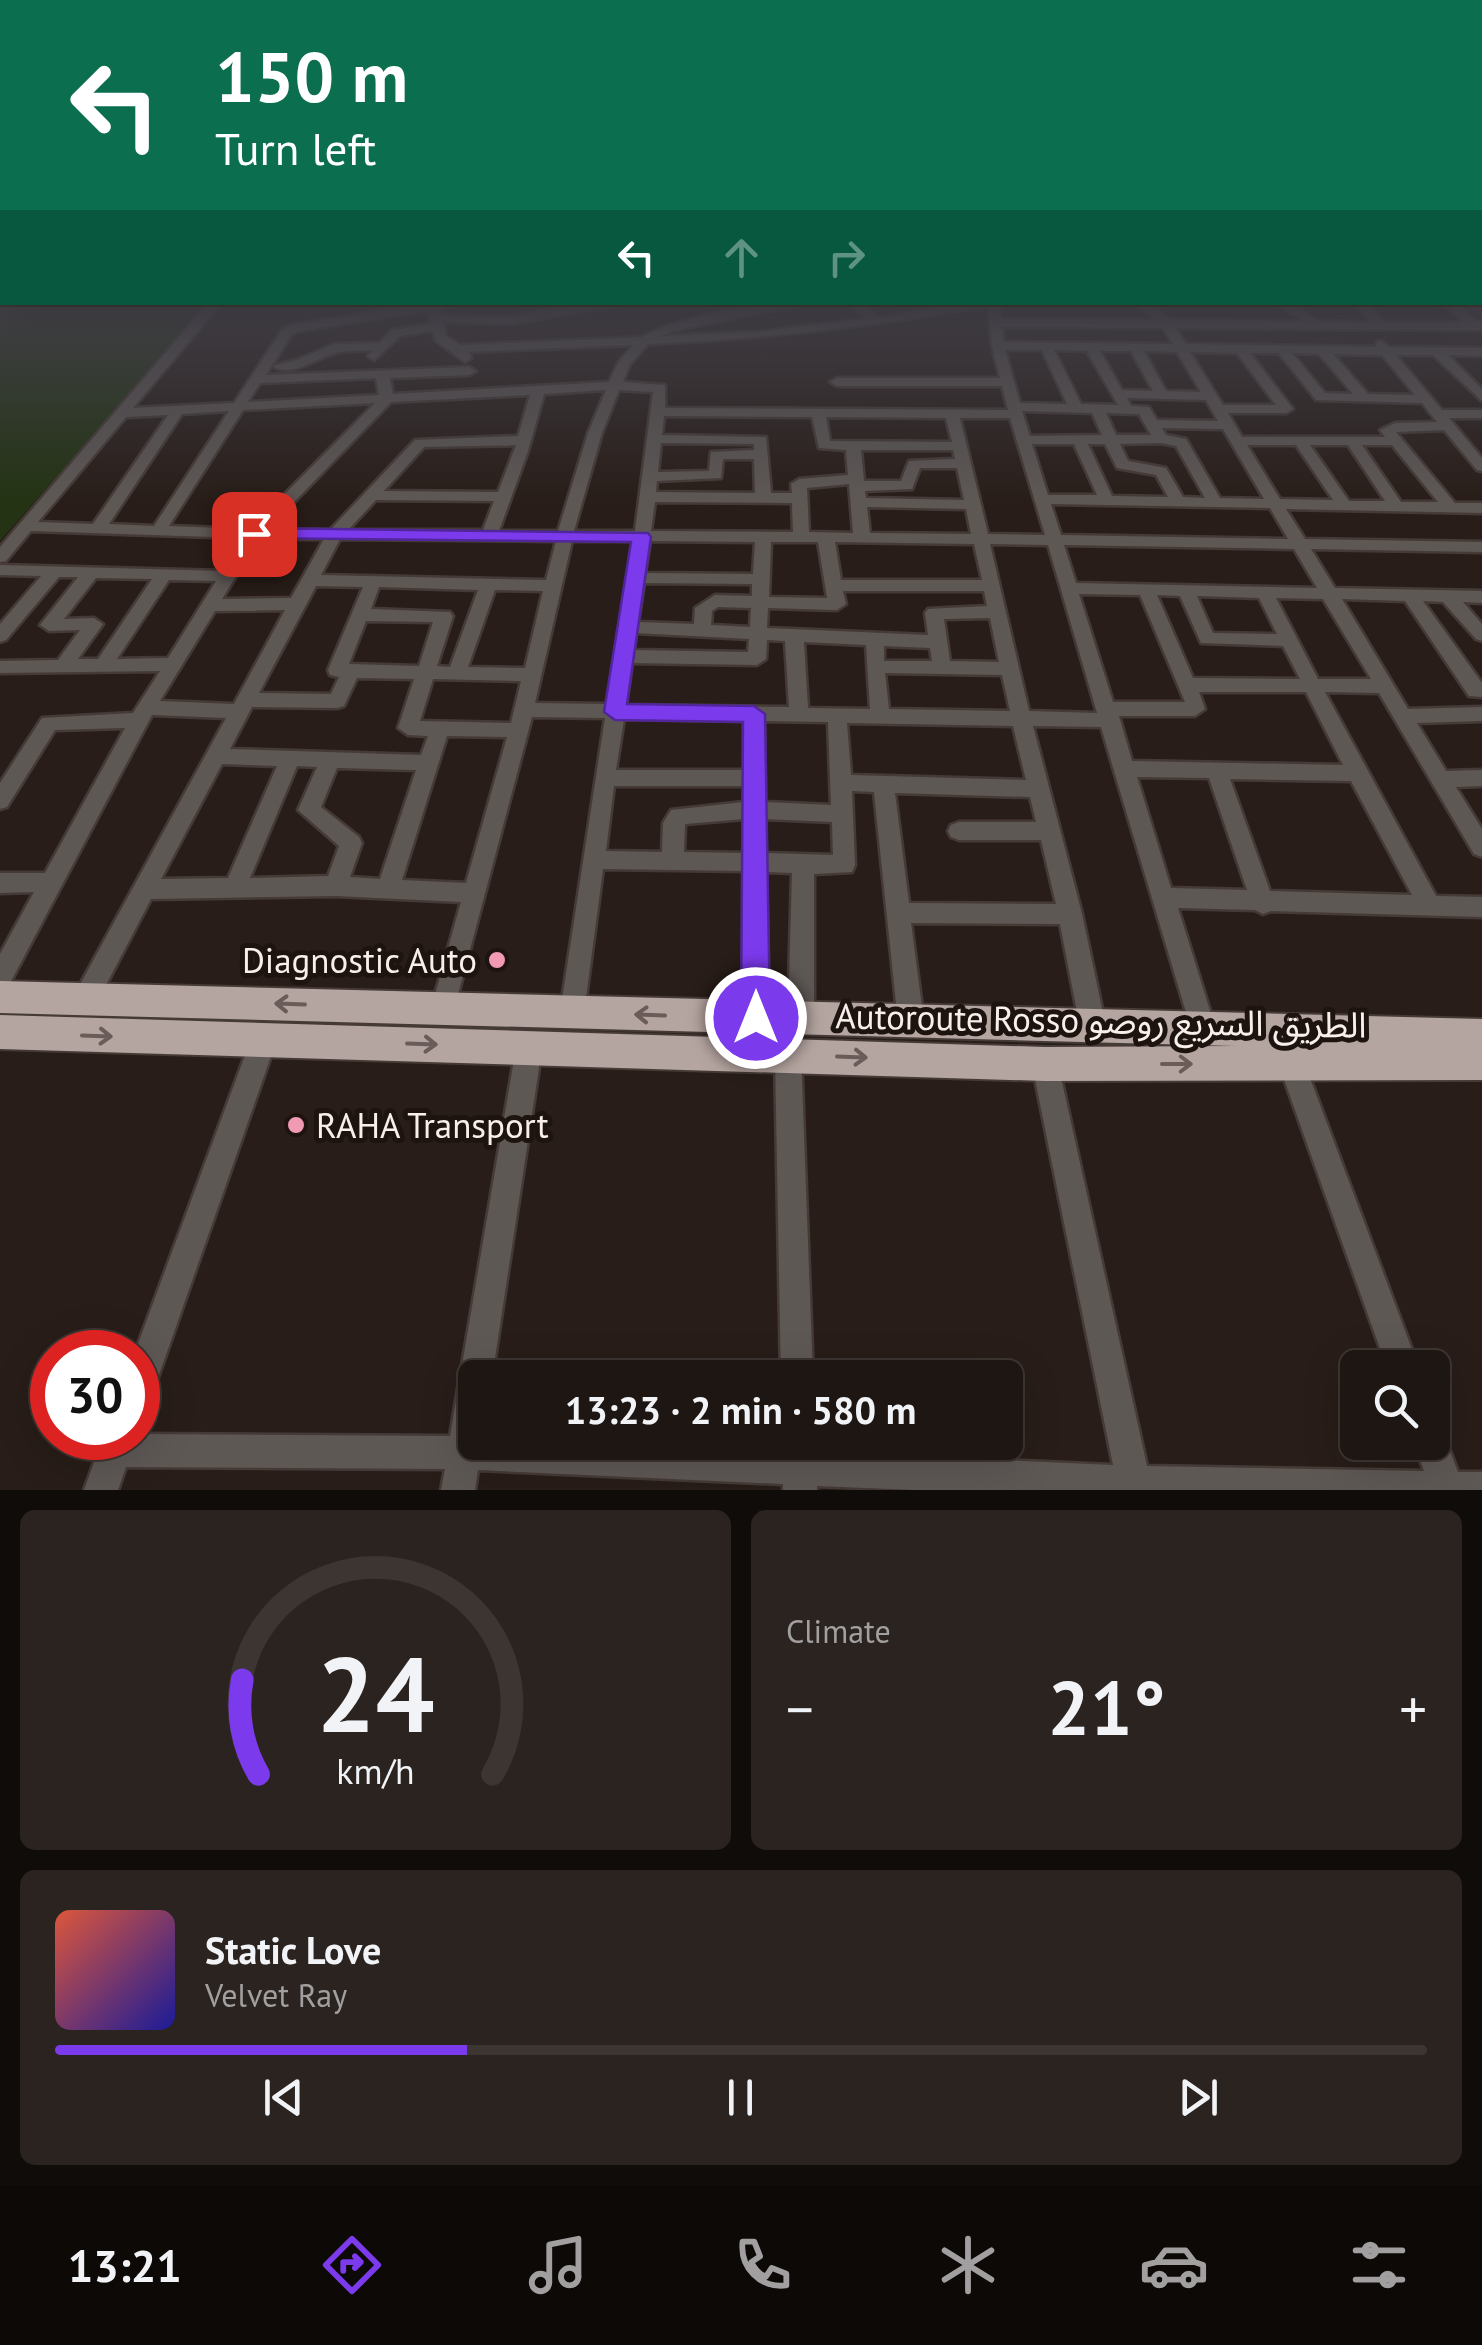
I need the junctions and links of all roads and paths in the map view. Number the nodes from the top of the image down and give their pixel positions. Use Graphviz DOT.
graph roads {
  1 [pos="163,365"];
  2 [pos="265,365"];
  3 [pos="296,365"];
  4 [pos="367,365"];
  5 [pos="466,365"];
  6 [pos="624,365"];
  7 [pos="1003,365"];
  8 [pos="1055,365"];
  9 [pos="1101,365"];
  10 [pos="1145,365"];
  11 [pos="1192,365"];
  12 [pos="1253,365"];
  13 [pos="1295,365"];
  14 [pos="1335,365"];
  15 [pos="1397,365"];
  16 [pos="1450,365"];
  17 [pos="469,371"];
  18 [pos="260,372"];
  19 [pos="382,373"];
  20 [pos="360,374"];
  21 [pos="837,382"];
  22 [pos="1008,382"];
  23 [pos="612,386"];
  24 [pos="538,390"];
  25 [pos="469,395"];
  26 [pos="1162,395"];
  27 [pos="1321,397"];
  28 [pos="1482,397"];
  29 [pos="1280,398"];
  30 [pos="1364,398"];
  31 [pos="387,399"];
  32 [pos="1426,399"];
  33 [pos="1122,401"];
  34 [pos="238,407"];
  35 [pos="1076,408"];
  36 [pos="1098,409"];
  37 [pos="178,410"];
  38 [pos="1016,410"];
  39 [pos="658,412"];
  40 [pos="760,412"];
  41 [pos="818,412"];
  42 [pos="952,412"];
  43 [pos="122,413"];
  44 [pos="1482,414"];
  45 [pos="1224,418"];
  46 [pos="1444,420"];
  47 [pos="1153,424"];
  48 [pos="656,439"];
  49 [pos="1161,439"];
  50 [pos="524,440"];
  51 [pos="1025,440"];
  52 [pos="1079,440"];
  53 [pos="1110,440"];
  54 [pos="1300,441"];
  55 [pos="1396,441"];
  56 [pos="1353,442"];
  57 [pos="1464,445"];
  58 [pos="1482,445"];
  59 [pos="853,446"];
  60 [pos="761,447"];
  61 [pos="962,454"];
  62 [pos="1482,467"];
  63 [pos="648,477"];
  64 [pos="858,489"];
  65 [pos="372,494"];
  66 [pos="647,497"];
  67 [pos="504,498"];
  68 [pos="763,498"];
  69 [pos="800,498"];
  70 [pos="1042,500"];
  71 [pos="1107,500"];
  72 [pos="1178,502"];
  73 [pos="1215,502"];
  74 [pos="912,503"];
  75 [pos="974,504"];
  76 [pos="1275,504"];
  77 [pos="1344,505"];
  78 [pos="1396,506"];
  79 [pos="1450,507"];
  80 [pos="1482,508"];
  81 [pos="27,526"];
  82 [pos="97,530"];
  83 [pos="158,532"];
  84 [pos="254,534"];
  85 [pos="334,535"];
  86 [pos="489,536"];
  87 [pos="565,536"];
  88 [pos="642,537"];
  89 [pos="826,538"];
  90 [pos="862,538"];
  91 [pos="917,538"];
  92 [pos="763,539"];
  93 [pos="801,539"];
  94 [pos="982,539"];
  95 [pos="1054,540"];
  96 [pos="1300,544"];
  97 [pos="1482,548"];
  98 [pos="0,557"];
  99 [pos="0,570"];
  100 [pos="54,572"];
  101 [pos="91,572"];
  102 [pos="164,574"];
  103 [pos="228,576"];
  104 [pos="636,578"];
  105 [pos="760,579"];
  106 [pos="310,580"];
  107 [pos="372,582"];
  108 [pos="488,585"];
  109 [pos="553,586"];
  110 [pos="992,586"];
  111 [pos="1071,588"];
  112 [pos="1146,590"];
  113 [pos="1264,591"];
  114 [pos="1186,592"];
  115 [pos="836,594"];
  116 [pos="1330,594"];
  117 [pos="1410,596"];
  118 [pos="1448,596"];
  119 [pos="1482,596"];
  120 [pos="759,601"];
  121 [pos="298,604"];
  122 [pos="210,606"];
  123 [pos="997,612"];
  124 [pos="359,615"];
  125 [pos="628,627"];
  126 [pos="702,628"];
  127 [pos="758,631"];
  128 [pos="794,633"];
  129 [pos="1482,635"];
  130 [pos="0,636"];
  131 [pos="841,638"];
  132 [pos="1290,640"];
  133 [pos="875,641"];
  134 [pos="938,642"];
  135 [pos="624,656"];
  136 [pos="173,664"];
  137 [pos="63,666"];
  138 [pos="103,666"];
  139 [pos="875,666"];
  140 [pos="0,667"];
  141 [pos="942,667"];
  142 [pos="1010,669"];
  143 [pos="351,671"];
  144 [pos="426,672"];
  145 [pos="457,673"];
  146 [pos="532,675"];
  147 [pos="1312,684"];
  148 [pos="1186,686"];
  149 [pos="1385,686"];
  150 [pos="1480,694"];
  151 [pos="245,706"];
  152 [pos="615,712"];
  153 [pos="143,714"];
  154 [pos="754,714"];
  155 [pos="799,714"];
  156 [pos="837,714"];
  157 [pos="880,714"];
  158 [pos="1482,714"];
  159 [pos="1109,715"];
  160 [pos="1403,716"];
  161 [pos="1021,718"];
  162 [pos="521,720"];
  163 [pos="440,728"];
  164 [pos="218,756"];
  165 [pos="290,759"];
  166 [pos="330,760"];
  167 [pos="428,763"];
  168 [pos="1126,769"];
  169 [pos="1217,771"];
  170 [pos="1356,773"];
  171 [pos="605,778"];
  172 [pos="754,778"];
  173 [pos="1482,778"];
  174 [pos="1441,779"];
  175 [pos="841,784"];
  176 [pos="884,785"];
  177 [pos="1040,789"];
  178 [pos="0,802"];
  179 [pos="754,810"];
  180 [pos="842,814"];
  181 [pos="960,830"];
  182 [pos="1050,831"];
  183 [pos="1482,848"];
  184 [pos="593,860"];
  185 [pos="673,860"];
  186 [pos="755,862"];
  187 [pos="803,864"];
  188 [pos="52,882"];
  189 [pos="0,883"];
  190 [pos="336,886"];
  191 [pos="235,887"];
  192 [pos="146,889"];
  193 [pos="388,889"];
  194 [pos="474,893"];
  195 [pos="1164,898"];
  196 [pos="1263,904"];
  197 [pos="1430,906"];
  198 [pos="1482,907"];
  199 [pos="899,913"];
  200 [pos="1070,914"];
  201 [pos="0,977"];
  202 [pos="0,997"];
  203 [pos="86,998"];
  204 [pos="443,1008"];
  205 [pos="572,1012"];
  206 [pos="756,1018"];
  207 [pos="801,1020"];
  208 [pos="912,1022"];
  209 [pos="1093,1027"];
  210 [pos="1203,1030"];
  211 [pos="0,1032"];
  212 [pos="1482,1036"];
  213 [pos="263,1042"];
  214 [pos="530,1048"];
  215 [pos="788,1055"];
  216 [pos="1482,1063"];
  217 [pos="1045,1064"];
  218 [pos="1292,1065"];
  219 [pos="159,1330"];
  220 [pos="1396,1350"];
  221 [pos="479,1360"];
  222 [pos="796,1360"];
  223 [pos="160,1445"];
  224 [pos="458,1454"];
  225 [pos="112,1460"];
  226 [pos="463,1460"];
  227 [pos="619,1460"];
  228 [pos="1437,1460"];
  229 [pos="799,1467"];
  230 [pos="1134,1486"];
  231 [pos="1447,1489"];
  232 [pos="101,1490"];
  233 [pos="458,1490"];
  234 [pos="1482,1490"];
  1 -- 43 [label="street"];
  2 -- 18 [label="street"];
  3 -- 18 [label="street"];
  4 -- 20 [label="street"];
  5 -- 17 [label="street"];
  6 -- 23 [label="street"];
  7 -- 22 [label="street"];
  8 -- 35 [label="street"];
  9 -- 33 [label="street"];
  10 -- 26 [label="street"];
  11 -- 45 [label="street"];
  12 -- 29 [label="street"];
  13 -- 27 [label="street"];
  14 -- 30 [label="street"];
  15 -- 32 [label="street"];
  16 -- 28 [label="street"];
  17 -- 19 [label="street"];
  17 -- 25 [label="street"];
  18 -- 20 [label="street"];
  18 -- 34 [label="street"];
  19 -- 20 [label="street"];
  19 -- 31 [label="street"];
  21 -- 22 [label="street"];
  22 -- 38 [label="street"];
  23 -- 24 [label="street"];
  23 -- 39 [label="street"];
  23 -- 87 [label="street"];
  24 -- 25 [label="street"];
  24 -- 50 [label="street"];
  25 -- 31 [label="street"];
  26 -- 33 [label="street"];
  26 -- 45 [label="street"];
  27 -- 29 [label="street"];
  27 -- 30 [label="street"];
  29 -- 45 [label="street"];
  30 -- 32 [label="street"];
  31 -- 34 [label="street"];
  31 -- 84 [label="street"];
  32 -- 46 [label="street"];
  33 -- 36 [label="street"];
  33 -- 47 [label="street"];
  34 -- 37 [label="street"];
  34 -- 83 [label="street"];
  35 -- 36 [label="street"];
  35 -- 38 [label="street"];
  36 -- 53 [label="street"];
  37 -- 43 [label="street"];
  37 -- 82 [label="street"];
  38 -- 42 [label="street"];
  38 -- 51 [label="street"];
  39 -- 40 [label="street"];
  39 -- 48 [label="street"];
  40 -- 41 [label="street"];
  40 -- 60 [label="street"];
  41 -- 42 [label="street"];
  41 -- 59 [label="street"];
  42 -- 61 [label="street"];
  43 -- 81 [label="street"];
  44 -- 46 [label="street"];
  45 -- 47 [label="street"];
  45 -- 54 [label="street"];
  45 -- 76 [label="street"];
  46 -- 55 [label="street"];
  46 -- 57 [label="street"];
  47 -- 49 [label="street"];
  48 -- 60 [label="street"];
  48 -- 63 [label="street"];
  49 -- 53 [label="street"];
  49 -- 73 [label="street"];
  50 -- 65 [label="street"];
  50 -- 67 [label="street"];
  51 -- 52 [label="street"];
  51 -- 70 [label="street"];
  52 -- 53 [label="street"];
  52 -- 71 [label="street"];
  53 -- 72 [label="street"];
  54 -- 56 [label="street"];
  54 -- 77 [label="street"];
  55 -- 56 [label="street"];
  55 -- 79 [label="street"];
  56 -- 78 [label="street"];
  57 -- 58 [label="street"];
  57 -- 62 [label="street"];
  59 -- 61 [label="street"];
  59 -- 64 [label="street"];
  60 -- 63 [label="street"];
  60 -- 68 [label="street"];
  61 -- 64 [label="street"];
  61 -- 75 [label="street"];
  63 -- 66 [label="street"];
  64 -- 69 [label="street"];
  64 -- 74 [label="street"];
  64 -- 90 [label="street"];
  65 -- 67 [label="street"];
  65 -- 85 [label="street"];
  66 -- 68 [label="street"];
  66 -- 88 [label="street"];
  67 -- 86 [label="street"];
  68 -- 69 [label="street"];
  69 -- 93 [label="street"];
  70 -- 71 [label="street"];
  70 -- 95 [label="street"];
  71 -- 72 [label="street"];
  72 -- 73 [label="street"];
  73 -- 76 [label="street"];
  74 -- 75 [label="street"];
  74 -- 91 [label="street"];
  75 -- 94 [label="street"];
  76 -- 77 [label="street"];
  76 -- 96 [label="street"];
  77 -- 78 [label="street"];
  78 -- 79 [label="street"];
  79 -- 80 [label="street"];
  81 -- 82 [label="street"];
  81 -- 98 [label="street"];
  82 -- 83 [label="street"];
  83 -- 84 [label="street"];
  84 -- 85 [label="street"];
  84 -- 103 [label="street"];
  85 -- 86 [label="street"];
  85 -- 106 [label="street"];
  86 -- 87 [label="street"];
  87 -- 88 [label="street"];
  87 -- 109 [label="street"];
  88 -- 92 [label="street"];
  88 -- 104 [label="street"];
  89 -- 90 [label="street"];
  89 -- 93 [label="street"];
  89 -- 115 [label="street"];
  90 -- 91 [label="street"];
  91 -- 94 [label="street"];
  92 -- 93 [label="street"];
  92 -- 105 [label="street"];
  94 -- 95 [label="street"];
  94 -- 110 [label="street"];
  95 -- 96 [label="street"];
  95 -- 111 [label="street"];
  96 -- 97 [label="street"];
  96 -- 116 [label="street"];
  99 -- 100 [label="street"];
  100 -- 101 [label="street"];
  100 -- 130 [label="street"];
  101 -- 102 [label="street"];
  101 -- 137 [label="street"];
  102 -- 103 [label="street"];
  102 -- 138 [label="street"];
  103 -- 122 [label="street"];
  104 -- 105 [label="street"];
  104 -- 125 [label="street"];
  105 -- 120 [label="street"];
  106 -- 107 [label="street"];
  106 -- 121 [label="street"];
  107 -- 108 [label="street"];
  107 -- 124 [label="street"];
  108 -- 109 [label="street"];
  108 -- 145 [label="street"];
  109 -- 146 [label="street"];
  110 -- 115 [label="street"];
  110 -- 123 [label="street"];
  111 -- 112 [label="street"];
  111 -- 159 [label="street"];
  112 -- 114 [label="street"];
  112 -- 148 [label="street"];
  113 -- 114 [label="street"];
  113 -- 116 [label="street"];
  113 -- 132 [label="street"];
  114 -- 132 [label="street"];
  115 -- 120 [label="street"];
  115 -- 131 [label="street"];
  116 -- 117 [label="street"];
  116 -- 149 [label="street"];
  117 -- 118 [label="street"];
  117 -- 150 [label="street"];
  118 -- 119 [label="street"];
  118 -- 129 [label="street"];
  120 -- 126 [label="street"];
  120 -- 127 [label="street"];
  121 -- 122 [label="street"];
  121 -- 151 [label="street"];
  122 -- 136 [label="street"];
  123 -- 134 [label="street"];
  123 -- 142 [label="street"];
  124 -- 143 [label="street"];
  124 -- 144 [label="street"];
  125 -- 126 [label="street"];
  125 -- 135 [label="street"];
  126 -- 127 [label="street"];
  127 -- 128 [label="street"];
  127 -- 135 [label="street"];
  128 -- 131 [label="street"];
  128 -- 155 [label="street"];
  131 -- 133 [label="street"];
  132 -- 147 [label="street"];
  133 -- 134 [label="street"];
  133 -- 139 [label="street"];
  134 -- 141 [label="street"];
  135 -- 152 [label="street"];
  136 -- 138 [label="street"];
  136 -- 153 [label="street"];
  137 -- 138 [label="street"];
  137 -- 140 [label="street"];
  139 -- 141 [label="street"];
  139 -- 157 [label="street"];
  141 -- 142 [label="street"];
  142 -- 161 [label="street"];
  143 -- 144 [label="street"];
  143 -- 151 [label="street"];
  144 -- 145 [label="street"];
  144 -- 163 [label="street"];
  145 -- 146 [label="street"];
  146 -- 162 [label="street"];
  147 -- 148 [label="street"];
  147 -- 149 [label="street"];
  147 -- 170 [label="street"];
  148 -- 159 [label="street"];
  149 -- 160 [label="street"];
  151 -- 153 [label="street"];
  151 -- 164 [label="street"];
  152 -- 154 [label="street"];
  152 -- 162 [label="street"];
  152 -- 171 [label="street"];
  153 -- 178 [label="street"];
  153 -- 188 [label="street"];
  154 -- 155 [label="street"];
  154 -- 172 [label="street"];
  155 -- 156 [label="street"];
  156 -- 157 [label="street"];
  156 -- 175 [label="street"];
  157 -- 161 [label="street"];
  158 -- 160 [label="street"];
  159 -- 161 [label="street"];
  159 -- 168 [label="street"];
  160 -- 174 [label="street"];
  161 -- 177 [label="street"];
  162 -- 163 [label="street"];
  162 -- 194 [label="street"];
  163 -- 167 [label="street"];
  164 -- 165 [label="street"];
  164 -- 192 [label="street"];
  165 -- 166 [label="street"];
  165 -- 191 [label="street"];
  166 -- 167 [label="street"];
  166 -- 190 [label="street"];
  167 -- 193 [label="street"];
  168 -- 169 [label="street"];
  168 -- 195 [label="street"];
  169 -- 170 [label="street"];
  169 -- 196 [label="street"];
  170 -- 197 [label="street"];
  171 -- 172 [label="street"];
  171 -- 184 [label="street"];
  172 -- 179 [label="street"];
  173 -- 174 [label="street"];
  174 -- 183 [label="street"];
  175 -- 176 [label="street"];
  175 -- 180 [label="street"];
  176 -- 177 [label="street"];
  176 -- 199 [label="street"];
  177 -- 182 [label="street"];
  179 -- 180 [label="street"];
  179 -- 185 [label="street"];
  179 -- 186 [label="street"];
  180 -- 187 [label="street"];
  181 -- 182 [label="street"];
  182 -- 200 [label="street"];
  184 -- 185 [label="street"];
  184 -- 205 [label="street"];
  185 -- 186 [label="street"];
  186 -- 187 [label="street"];
  186 -- 206 [label="street"];
  187 -- 207 [label="street"];
  188 -- 189 [label="street"];
  188 -- 201 [label="street"];
  190 -- 191 [label="street"];
  190 -- 193 [label="street"];
  191 -- 192 [label="street"];
  192 -- 203 [label="street"];
  193 -- 194 [label="street"];
  194 -- 204 [label="street"];
  195 -- 196 [label="street"];
  195 -- 210 [label="street"];
  196 -- 197 [label="street"];
  197 -- 198 [label="street"];
  199 -- 200 [label="street"];
  199 -- 208 [label="street"];
  200 -- 209 [label="street"];
  202 -- 203 [label="highway, Autoroute Rosso الطريق السريع روصو"];
  204 -- 203 [label="highway, Autoroute Rosso الطريق السريع روصو, one-way"];
  204 -- 205 [label="highway, Autoroute Rosso الطريق السريع روصو"];
  206 -- 205 [label="highway, Autoroute Rosso الطريق السريع روصو, one-way"];
  206 -- 207 [label="highway, Autoroute Rosso الطريق السريع روصو"];
  207 -- 208 [label="highway, Autoroute Rosso الطريق السريع روصو"];
  208 -- 209 [label="highway, Autoroute Rosso الطريق السريع روصو"];
  209 -- 210 [label="highway, Autoroute Rosso الطريق السريع روصو"];
  210 -- 212 [label="highway, Autoroute Rosso الطريق السريع روصو"];
  211 -- 213 [label="highway, Autoroute Rosso الطريق السريع روصو, one-way"];
  213 -- 214 [label="highway, Autoroute Rosso الطريق السريع روصو, one-way"];
  213 -- 219 [label="street"];
  214 -- 215 [label="highway, Autoroute Rosso الطريق السريع روصو"];
  214 -- 221 [label="street"];
  215 -- 217 [label="highway, Autoroute Rosso الطريق السريع روصو, one-way"];
  215 -- 222 [label="street"];
  216 -- 218 [label="highway, Autoroute Rosso الطريق السريع روصو"];
  217 -- 218 [label="highway, Autoroute Rosso الطريق السريع روصو, one-way"];
  217 -- 230 [label="street"];
  218 -- 220 [label="street"];
  223 -- 224 [label="street"];
  225 -- 232 [label="street"];
  226 -- 233 [label="street"];
  227 -- 229 [label="street"];
  228 -- 231 [label="street"];
  229 -- 230 [label="street"];
  230 -- 231 [label="street"];
  231 -- 234 [label="street"];
}
